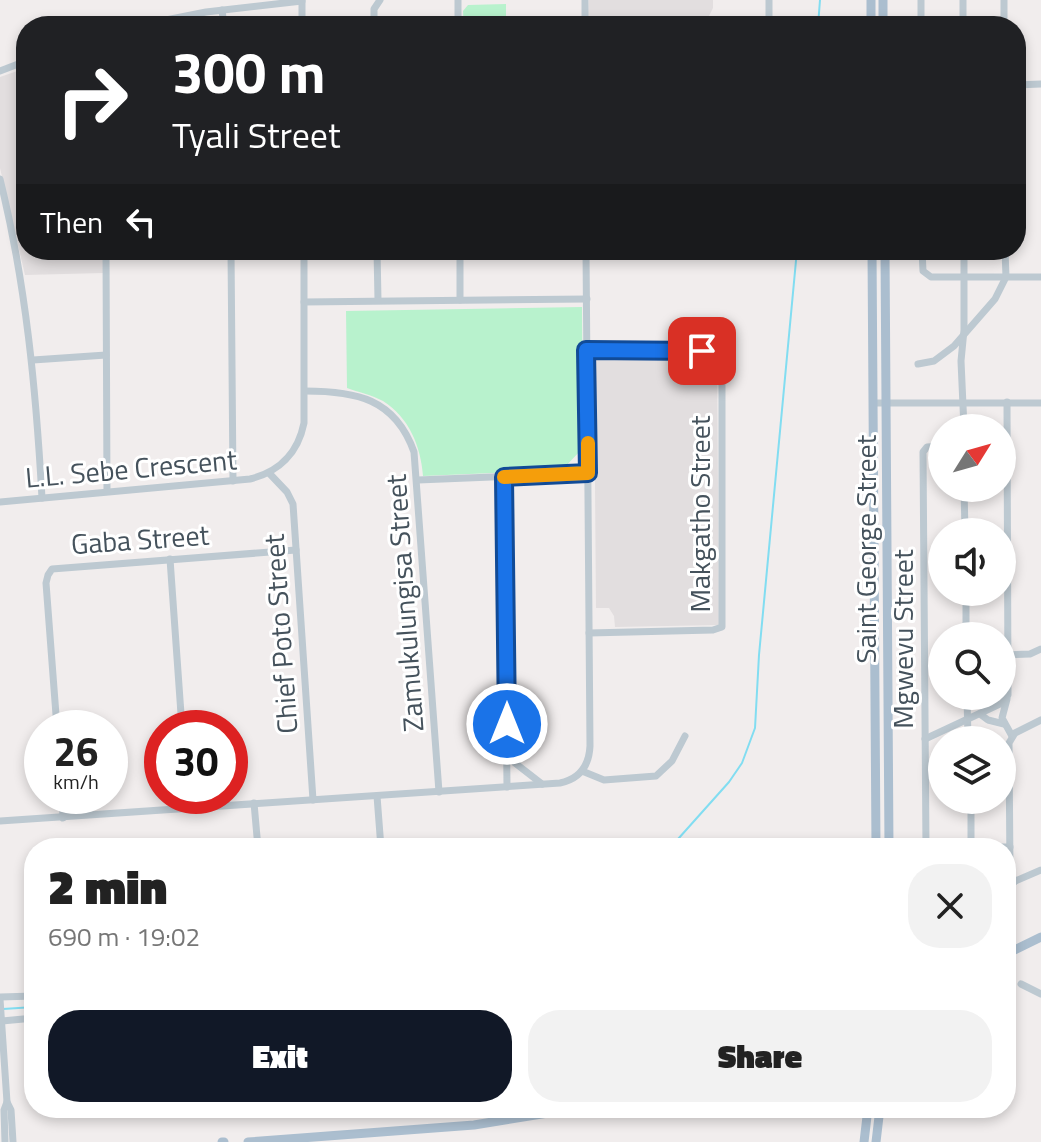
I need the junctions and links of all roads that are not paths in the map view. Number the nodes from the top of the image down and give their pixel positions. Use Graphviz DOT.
graph roads {
  1 [pos="302,0"];
  2 [pos="222,10"];
  3 [pos="190,16"];
  4 [pos="223,16"];
  5 [pos="0,179"];
  6 [pos="16,255"];
  7 [pos="17,260"];
  8 [pos="106,260"];
  9 [pos="231,260"];
  10 [pos="304,260"];
  11 [pos="377,260"];
  12 [pos="460,260"];
  13 [pos="586,260"];
  14 [pos="872,260"];
  15 [pos="885,260"];
  16 [pos="922,260"];
  17 [pos="964,260"];
  18 [pos="1005,260"];
  19 [pos="1006,277"];
  20 [pos="1041,277"];
  21 [pos="964,278"];
  22 [pos="587,299"];
  23 [pos="378,300"];
  24 [pos="460,300"];
  25 [pos="304,302"];
  26 [pos="963,335"];
  27 [pos="586,350"];
  28 [pos="106,355"];
  29 [pos="33,360"];
  30 [pos="918,364"];
  31 [pos="305,391"];
  32 [pos="1007,402"];
  33 [pos="874,403"];
  34 [pos="887,403"];
  35 [pos="964,403"];
  36 [pos="1041,403"];
  37 [pos="964,414"];
  38 [pos="928,447"];
  39 [pos="269,473"];
  40 [pos="588,473"];
  41 [pos="504,477"];
  42 [pos="418,480"];
  43 [pos="233,481"];
  44 [pos="107,491"];
  45 [pos="42,498"];
  46 [pos="0,502"];
  47 [pos="296,550"];
  48 [pos="170,559"];
  49 [pos="1005,622"];
  50 [pos="589,633"];
  51 [pos="1041,649"];
  52 [pos="1016,655"];
  53 [pos="56,710"];
  54 [pos="181,710"];
  55 [pos="967,710"];
  56 [pos="987,710"];
  57 [pos="1004,710"];
  58 [pos="980,714"];
  59 [pos="967,720"];
  60 [pos="1041,720"];
  61 [pos="1004,724"];
  62 [pos="967,726"];
  63 [pos="1016,734"];
  64 [pos="685,736"];
  65 [pos="925,739"];
  66 [pos="507,750"];
  67 [pos="582,771"];
  68 [pos="542,784"];
  69 [pos="507,787"];
  70 [pos="439,792"];
  71 [pos="377,796"];
  72 [pos="313,800"];
  73 [pos="254,803"];
  74 [pos="248,804"];
  75 [pos="144,812"];
  76 [pos="63,814"];
  77 [pos="971,814"];
  78 [pos="1010,814"];
  79 [pos="63,818"];
  80 [pos="0,821"];
  81 [pos="257,838"];
  82 [pos="380,838"];
  83 [pos="876,838"];
  84 [pos="889,838"];
  85 [pos="926,838"];
  86 [pos="971,838"];
  87 [pos="1010,838"];
  88 [pos="1041,870"];
  89 [pos="1016,881"];
  90 [pos="1041,937"];
  91 [pos="1016,949"];
  92 [pos="1021,984"];
  93 [pos="1041,994"];
  94 [pos="24,997"];
  95 [pos="0,999"];
  96 [pos="24,1019"];
  97 [pos="2,1020"];
  98 [pos="7,1102"];
  99 [pos="510,1118"];
  100 [pos="867,1118"];
  101 [pos="879,1118"];
  102 [pos="5,1142"];
  103 [pos="13,1142"];
  104 [pos="248,1142"];
  105 [pos="864,1142"];
  106 [pos="876,1142"];
  1 -- 2 [label="street"];
  2 -- 3 [label="street"];
  2 -- 4 [label="street"];
  5 -- 6 [label="street"];
  7 -- 29 [label="street"];
  8 -- 28 [label="street"];
  9 -- 43 [label="street"];
  10 -- 25 [label="street, L.L. Sebe Crescent"];
  11 -- 23 [label="street"];
  12 -- 24 [label="street"];
  13 -- 22 [label="street"];
  14 -- 33 [label="main road, Saint George Street"];
  15 -- 34 [label="main road, Saint George Street"];
  16 -- 21 [label="street"];
  17 -- 21 [label="street"];
  18 -- 19 [label="street"];
  19 -- 20 [label="street"];
  19 -- 21 [label="street"];
  19 -- 26 [label="street"];
  21 -- 26 [label="street"];
  22 -- 24 [label="street"];
  22 -- 27 [label="street"];
  23 -- 24 [label="street"];
  23 -- 25 [label="street"];
  25 -- 31 [label="street, L.L. Sebe Crescent"];
  26 -- 30 [label="street"];
  26 -- 35 [label="street"];
  27 -- 40 [label="street"];
  27 -- 50 [label="street, Makgatho Street"];
  28 -- 29 [label="street"];
  28 -- 44 [label="street"];
  29 -- 45 [label="street"];
  31 -- 39 [label="street, L.L. Sebe Crescent"];
  31 -- 42 [label="street, Zamukulungisa Street"];
  32 -- 35 [label="street"];
  32 -- 36 [label="street"];
  32 -- 49 [label="street"];
  33 -- 34 [label="street"];
  33 -- 83 [label="main road, Saint George Street"];
  34 -- 35 [label="street"];
  34 -- 84 [label="main road, Saint George Street"];
  35 -- 37 [label="street"];
  38 -- 65 [label="street, Mgwevu Street"];
  39 -- 43 [label="street, L.L. Sebe Crescent"];
  39 -- 47 [label="street, Chief Poto Street"];
  40 -- 41 [label="street"];
  40 -- 50 [label="street"];
  41 -- 42 [label="street"];
  41 -- 66 [label="street"];
  42 -- 70 [label="street, Zamukulungisa Street"];
  43 -- 44 [label="street, L.L. Sebe Crescent"];
  44 -- 45 [label="street, L.L. Sebe Crescent"];
  45 -- 46 [label="street, L.L. Sebe Crescent"];
  47 -- 48 [label="street, Gaba Street"];
  47 -- 72 [label="street, Chief Poto Street"];
  48 -- 53 [label="street, Gaba Street"];
  48 -- 54 [label="street"];
  50 -- 67 [label="street"];
  51 -- 52 [label="street"];
  55 -- 59 [label="street"];
  56 -- 58 [label="street"];
  57 -- 61 [label="street"];
  58 -- 59 [label="street"];
  58 -- 61 [label="street"];
  59 -- 62 [label="street"];
  59 -- 65 [label="street"];
  60 -- 63 [label="street"];
  64 -- 67 [label="street"];
  65 -- 85 [label="street, Mgwevu Street"];
  66 -- 68 [label="street"];
  66 -- 69 [label="street"];
  67 -- 68 [label="street"];
  68 -- 69 [label="street"];
  69 -- 70 [label="street"];
  70 -- 71 [label="street"];
  71 -- 72 [label="street"];
  71 -- 82 [label="street"];
  72 -- 73 [label="street"];
  73 -- 74 [label="street"];
  73 -- 81 [label="street"];
  75 -- 79 [label="street"];
  76 -- 79 [label="street"];
  77 -- 86 [label="street"];
  78 -- 87 [label="street"];
  79 -- 80 [label="street"];
  88 -- 89 [label="street"];
  90 -- 91 [label="main road"];
  92 -- 93 [label="street"];
  94 -- 95 [label="street"];
  95 -- 97 [label="street"];
  96 -- 97 [label="street"];
  97 -- 98 [label="street"];
  98 -- 102 [label="street"];
  98 -- 103 [label="street"];
  99 -- 104 [label="main road"];
  100 -- 105 [label="main road"];
  101 -- 106 [label="main road"];
}
